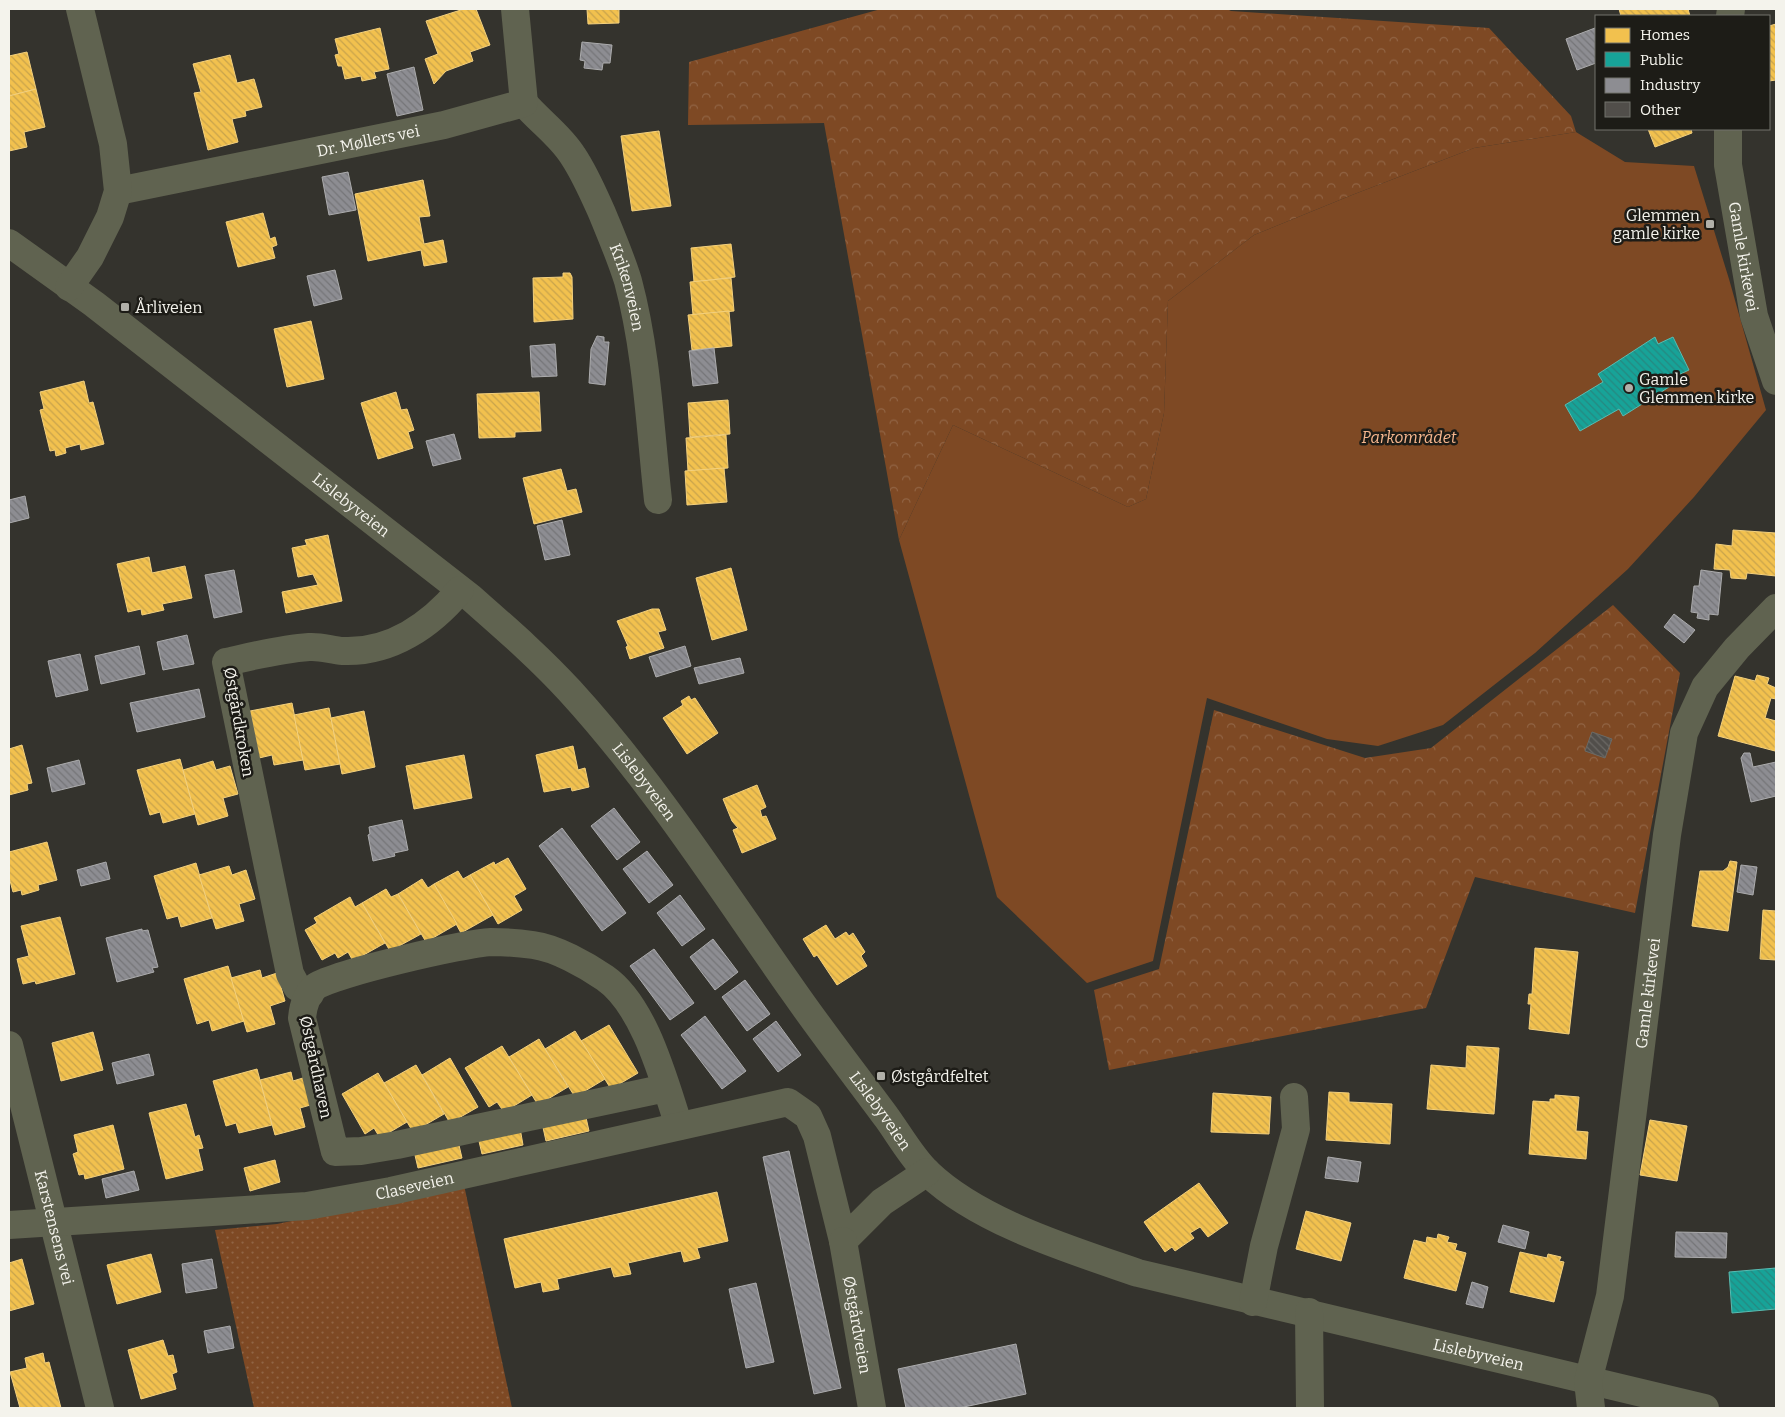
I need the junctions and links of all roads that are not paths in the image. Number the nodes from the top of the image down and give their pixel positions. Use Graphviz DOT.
graph roads {
  1 [pos="80,9"];
  2 [pos="515,9"];
  3 [pos="524,103"];
  4 [pos="1728,130"];
  5 [pos="118,191"];
  6 [pos="9,243"];
  7 [pos="69,287"];
  8 [pos="1776,381"];
  9 [pos="658,500"];
  10 [pos="460,590"];
  11 [pos="1776,608"];
  12 [pos="310,994"];
  13 [pos="9,1045"];
  14 [pos="666,1088"];
  15 [pos="1294,1097"];
  16 [pos="808,1116"];
  17 [pos="679,1126"];
  18 [pos="927,1172"];
  19 [pos="54,1222"];
  20 [pos="9,1225"];
  21 [pos="843,1241"];
  22 [pos="1253,1302"];
  23 [pos="1309,1312"];
  24 [pos="1588,1381"];
  25 [pos="100,1408"];
  26 [pos="872,1408"];
  27 [pos="1310,1408"];
  28 [pos="1591,1408"];
  29 [pos="1705,1408"];
  1 -- 5 [label="street"];
  2 -- 3 [label="street"];
  3 -- 5 [label="street, Dr. Møllers vei"];
  3 -- 9 [label="street, Krikenveien"];
  4 -- 8 [label="street, Gamle kirkevei"];
  5 -- 7 [label="street"];
  6 -- 7 [label="street, Lislebyveien"];
  7 -- 10 [label="street, Lislebyveien"];
  10 -- 12 [label="street, Østgårdkroken"];
  10 -- 18 [label="street, Lislebyveien"];
  11 -- 24 [label="street, Gamle kirkevei"];
  12 -- 14 [label="street, Østgårdhaven"];
  12 -- 14 [label="street, Østgårdhaven"];
  13 -- 19 [label="street, Karstensens vei"];
  14 -- 17 [label="street, Østgårdhaven"];
  15 -- 22 [label="street"];
  16 -- 17 [label="street, Claseveien"];
  16 -- 21 [label="street, Østgårdveien"];
  17 -- 19 [label="street, Claseveien"];
  18 -- 21 [label="street"];
  18 -- 22 [label="street, Lislebyveien"];
  19 -- 20 [label="street, Claseveien"];
  19 -- 25 [label="street, Karstensens vei"];
  21 -- 26 [label="street, Østgårdveien"];
  22 -- 23 [label="street, Lislebyveien"];
  23 -- 24 [label="street, Lislebyveien"];
  23 -- 27 [label="street"];
  24 -- 28 [label="street, Gamle kirkevei"];
  24 -- 29 [label="street, Lislebyveien"];
}
